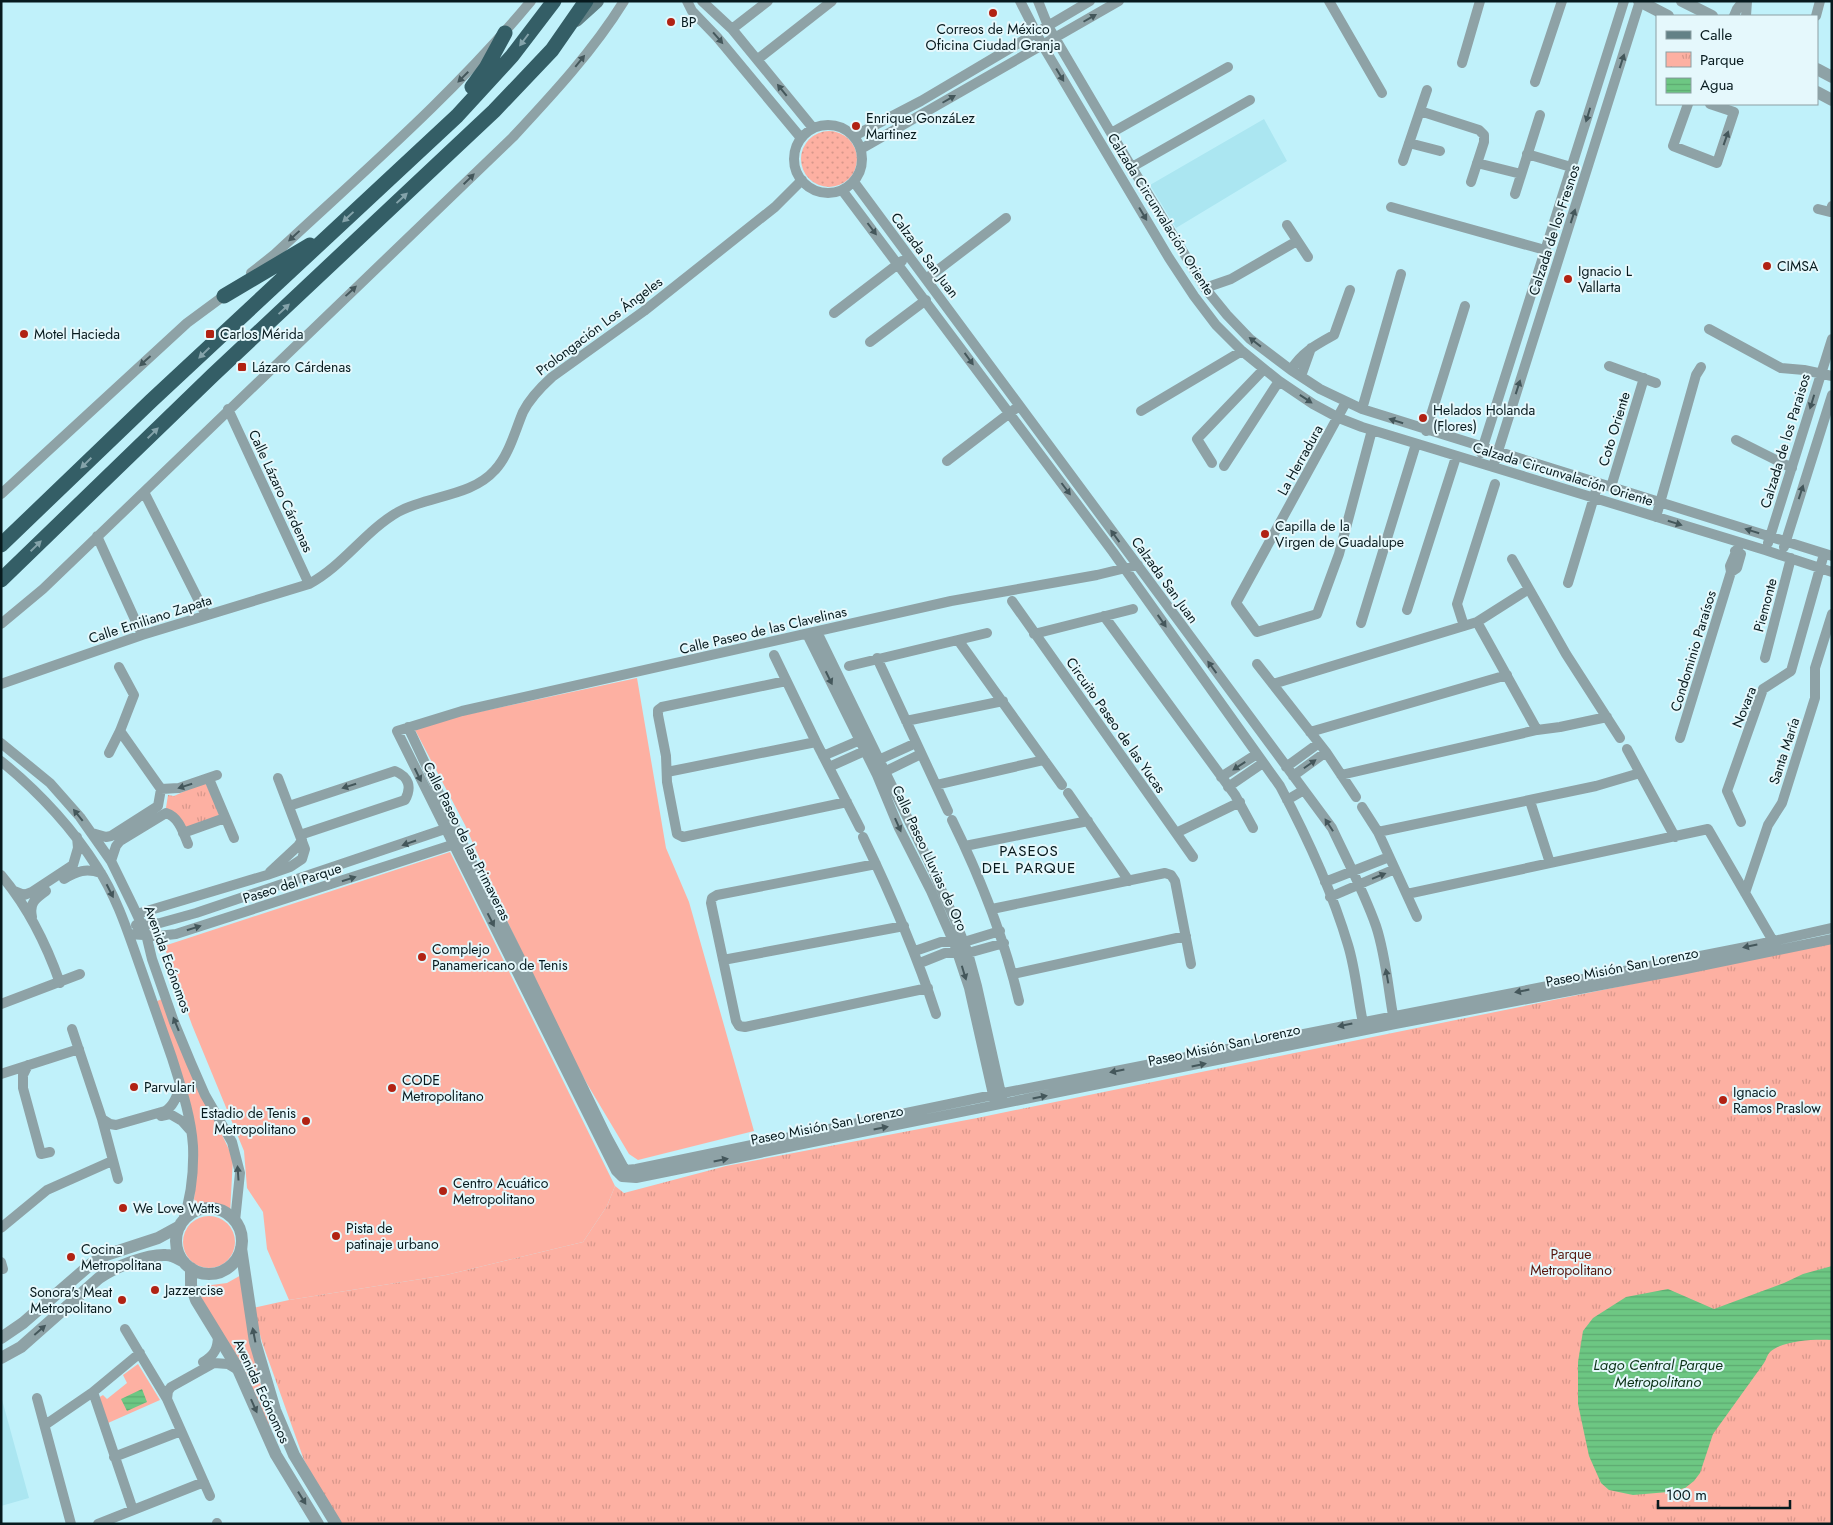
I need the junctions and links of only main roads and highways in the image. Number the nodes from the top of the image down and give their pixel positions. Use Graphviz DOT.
graph roads {
  1 [pos="554,1"];
  2 [pos="586,1"];
  3 [pos="598,1"];
  4 [pos="566,29"];
  5 [pos="504,33"];
  6 [pos="373,194"];
  7 [pos="331,234"];
  8 [pos="224,296"];
  9 [pos="1,544"];
  10 [pos="15,567"];
  11 [pos="1,580"];
  12 [pos="1,592"];
  1 -- 6 [label="highway, one-way"];
  2 -- 4 [label="highway"];
  3 -- 4 [label="main road"];
  10 -- 4 [label="highway, one-way"];
  5 -- 6 [label="highway"];
  6 -- 7 [label="highway, one-way"];
  7 -- 8 [label="highway"];
  7 -- 9 [label="highway, one-way"];
  10 -- 11 [label="highway"];
  10 -- 12 [label="highway"];
}
